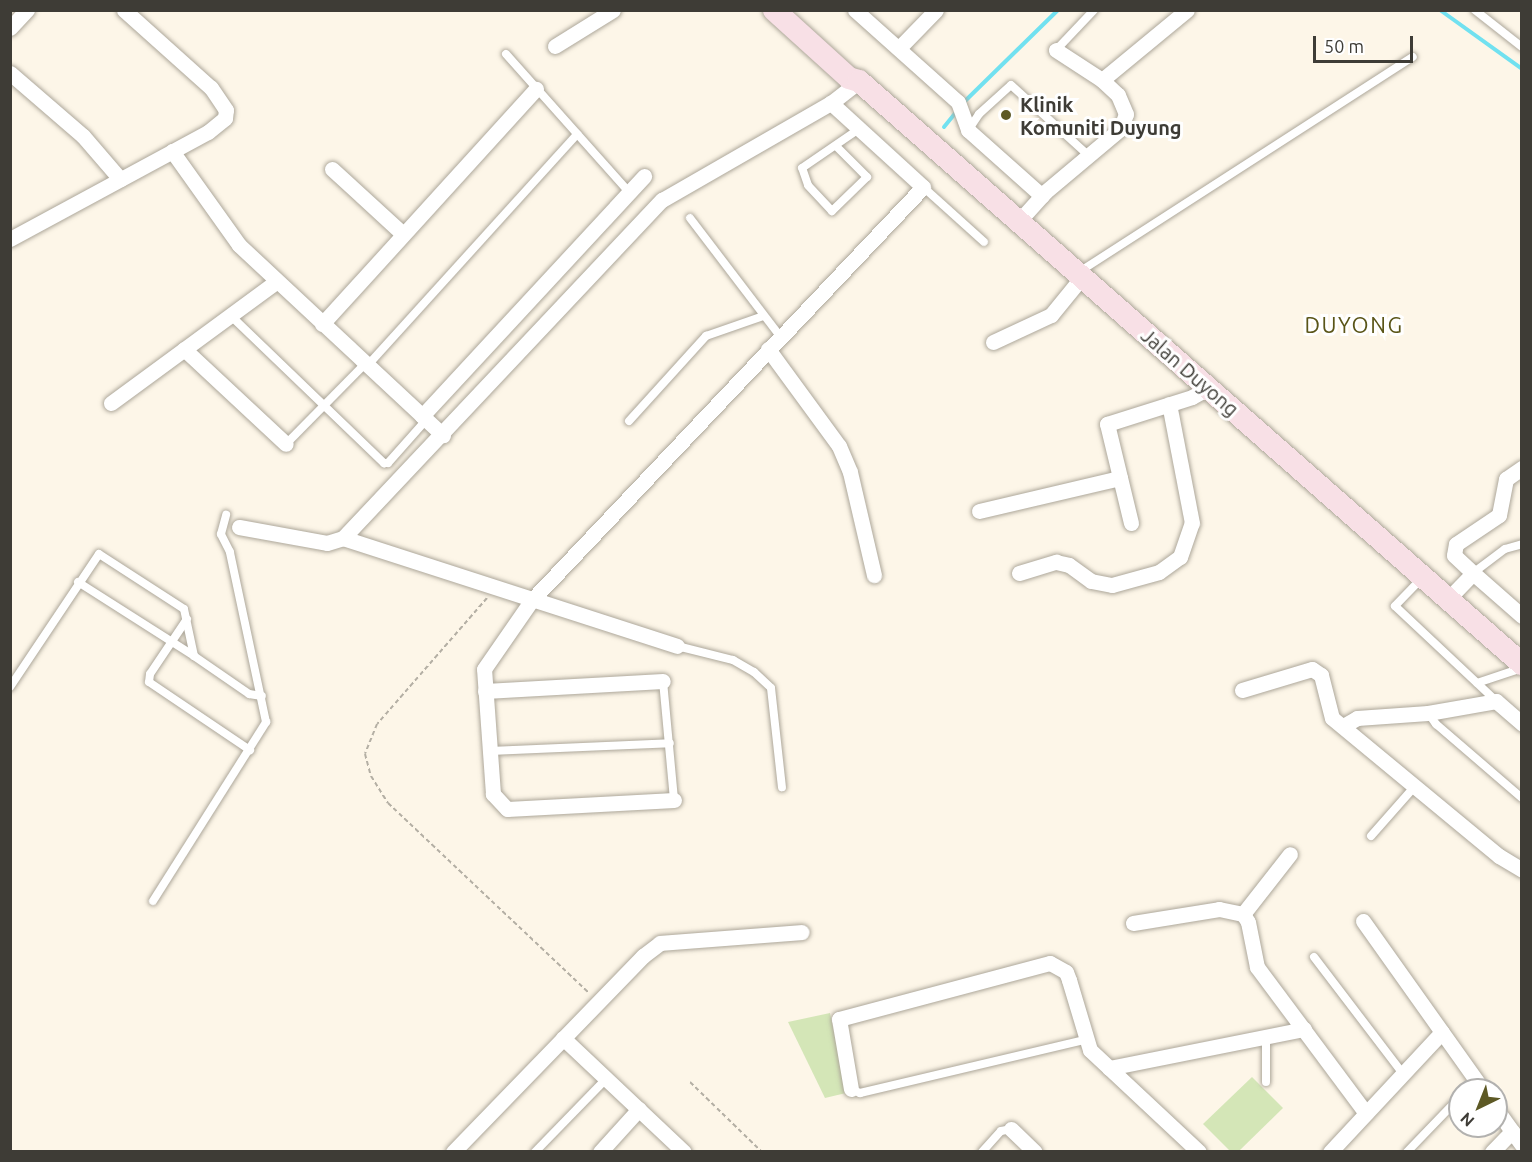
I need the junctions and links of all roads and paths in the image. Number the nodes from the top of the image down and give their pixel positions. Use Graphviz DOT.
graph roads {
  1 [pos="27,10"];
  2 [pos="124,10"];
  3 [pos="613,10"];
  4 [pos="774,10"];
  5 [pos="791,10"];
  6 [pos="855,10"];
  7 [pos="936,10"];
  8 [pos="1094,10"];
  9 [pos="1187,10"];
  10 [pos="1475,10"];
  11 [pos="10,28"];
  12 [pos="555,46"];
  13 [pos="1521,47"];
  14 [pos="899,48"];
  15 [pos="1056,50"];
  16 [pos="506,54"];
  17 [pos="1413,57"];
  18 [pos="10,73"];
  19 [pos="1102,80"];
  20 [pos="859,81"];
  21 [pos="536,88"];
  22 [pos="831,103"];
  23 [pos="859,129"];
  24 [pos="968,130"];
  25 [pos="577,134"];
  26 [pos="836,146"];
  27 [pos="172,151"];
  28 [pos="1089,156"];
  29 [pos="333,169"];
  30 [pos="644,176"];
  31 [pos="120,179"];
  32 [pos="923,187"];
  33 [pos="629,192"];
  34 [pos="1042,196"];
  35 [pos="690,218"];
  36 [pos="1019,221"];
  37 [pos="403,234"];
  38 [pos="10,240"];
  39 [pos="984,242"];
  40 [pos="1080,275"];
  41 [pos="276,282"];
  42 [pos="230,315"];
  43 [pos="763,316"];
  44 [pos="322,324"];
  45 [pos="780,336"];
  46 [pos="993,342"];
  47 [pos="768,349"];
  48 [pos="184,350"];
  49 [pos="366,365"];
  50 [pos="1208,388"];
  51 [pos="111,403"];
  52 [pos="1169,404"];
  53 [pos="325,406"];
  54 [pos="424,418"];
  55 [pos="629,421"];
  56 [pos="443,435"];
  57 [pos="286,444"];
  58 [pos="1521,468"];
  59 [pos="1120,478"];
  60 [pos="979,511"];
  61 [pos="226,515"];
  62 [pos="1131,523"];
  63 [pos="239,527"];
  64 [pos="343,538"];
  65 [pos="1521,544"];
  66 [pos="1018,573"];
  67 [pos="1473,573"];
  68 [pos="874,575"];
  69 [pos="1423,577"];
  70 [pos="78,582"];
  71 [pos="498,590"];
  72 [pos="526,599"];
  73 [pos="1448,599"];
  74 [pos="1521,616"];
  75 [pos="187,619"];
  76 [pos="172,642"];
  77 [pos="677,646"];
  78 [pos="194,656"];
  79 [pos="1521,666"];
  80 [pos="663,681"];
  81 [pos="1477,683"];
  82 [pos="10,687"];
  83 [pos="1242,690"];
  84 [pos="485,691"];
  85 [pos="262,696"];
  86 [pos="1496,701"];
  87 [pos="1428,713"];
  88 [pos="1521,724"];
  89 [pos="1345,725"];
  90 [pos="670,742"];
  91 [pos="250,750"];
  92 [pos="489,752"];
  93 [pos="1416,785"];
  94 [pos="782,787"];
  95 [pos="1521,798"];
  96 [pos="674,800"];
  97 [pos="1371,836"];
  98 [pos="1290,854"];
  99 [pos="1521,870"];
  100 [pos="153,901"];
  101 [pos="1243,914"];
  102 [pos="1363,921"];
  103 [pos="1133,923"];
  104 [pos="802,932"];
  105 [pos="1314,957"];
  106 [pos="601,999"];
  107 [pos="1304,1029"];
  108 [pos="1442,1032"];
  109 [pos="1266,1037"];
  110 [pos="563,1038"];
  111 [pos="1084,1040"];
  112 [pos="1109,1068"];
  113 [pos="1403,1074"];
  114 [pos="1470,1078"];
  115 [pos="606,1079"];
  116 [pos="690,1082"];
  117 [pos="1266,1082"];
  118 [pos="851,1089"];
  119 [pos="639,1109"];
  120 [pos="1448,1109"];
  121 [pos="1366,1113"];
  122 [pos="1508,1126"];
  123 [pos="1011,1129"];
  124 [pos="1512,1131"];
  125 [pos="1521,1145"];
  126 [pos="453,1152"];
  127 [pos="535,1152"];
  128 [pos="600,1152"];
  129 [pos="684,1152"];
  130 [pos="762,1152"];
  131 [pos="982,1152"];
  132 [pos="1035,1152"];
  133 [pos="1199,1152"];
  134 [pos="1330,1152"];
  135 [pos="1407,1152"];
  136 [pos="1492,1152"];
  1 -- 11 [label="street"];
  2 -- 27 [label="street"];
  3 -- 12 [label="street"];
  4 -- 20 [label="main road, Jalan Duyong"];
  5 -- 20 [label="main road, Jalan Duyong"];
  6 -- 14 [label="street"];
  7 -- 14 [label="street"];
  8 -- 15 [label="lane"];
  9 -- 19 [label="street"];
  10 -- 13 [label="lane"];
  14 -- 24 [label="street"];
  15 -- 19 [label="street"];
  16 -- 21 [label="lane"];
  17 -- 40 [label="lane"];
  18 -- 31 [label="street"];
  19 -- 28 [label="street"];
  20 -- 22 [label="street"];
  20 -- 36 [label="main road, Jalan Duyong"];
  21 -- 25 [label="lane"];
  21 -- 37 [label="street"];
  22 -- 23 [label="street"];
  22 -- 56 [label="street"];
  23 -- 26 [label="lane"];
  23 -- 32 [label="street"];
  24 -- 28 [label="lane"];
  24 -- 34 [label="street"];
  25 -- 33 [label="lane"];
  25 -- 49 [label="lane"];
  26 -- 26 [label="lane"];
  27 -- 31 [label="street"];
  27 -- 41 [label="street"];
  28 -- 34 [label="street"];
  29 -- 37 [label="street"];
  30 -- 33 [label="street"];
  31 -- 38 [label="street"];
  32 -- 39 [label="lane"];
  32 -- 45 [label="street"];
  33 -- 54 [label="street"];
  34 -- 36 [label="street"];
  35 -- 43 [label="lane"];
  36 -- 40 [label="main road, Jalan Duyong"];
  37 -- 44 [label="street"];
  40 -- 46 [label="street"];
  40 -- 50 [label="main road, Jalan Duyong"];
  41 -- 42 [label="street"];
  41 -- 44 [label="street"];
  42 -- 48 [label="street"];
  42 -- 53 [label="lane"];
  43 -- 45 [label="lane"];
  43 -- 55 [label="lane"];
  44 -- 49 [label="street"];
  45 -- 47 [label="street"];
  47 -- 68 [label="street"];
  47 -- 72 [label="street"];
  48 -- 51 [label="street"];
  48 -- 57 [label="street"];
  49 -- 53 [label="lane"];
  49 -- 54 [label="street"];
  50 -- 52 [label="street"];
  50 -- 69 [label="main road, Jalan Duyong"];
  52 -- 59 [label="street"];
  52 -- 66 [label="street"];
  53 -- 54 [label="lane"];
  53 -- 57 [label="lane"];
  54 -- 56 [label="street"];
  56 -- 64 [label="street"];
  58 -- 67 [label="street"];
  59 -- 60 [label="street"];
  59 -- 62 [label="street"];
  61 -- 85 [label="lane"];
  63 -- 64 [label="street"];
  64 -- 71 [label="street"];
  65 -- 67 [label="lane"];
  67 -- 73 [label="street"];
  67 -- 74 [label="street"];
  69 -- 73 [label="main road, Jalan Duyong"];
  69 -- 81 [label="lane"];
  70 -- 75 [label="lane"];
  70 -- 76 [label="lane"];
  70 -- 82 [label="lane"];
  71 -- 72 [label="street"];
  71 -- 106 [label="path"];
  72 -- 77 [label="street"];
  72 -- 84 [label="street"];
  73 -- 79 [label="main road, Jalan Duyong"];
  75 -- 76 [label="lane"];
  75 -- 78 [label="lane"];
  76 -- 78 [label="lane"];
  76 -- 91 [label="lane"];
  77 -- 94 [label="lane"];
  78 -- 85 [label="lane"];
  79 -- 81 [label="lane"];
  80 -- 84 [label="street"];
  80 -- 90 [label="lane"];
  81 -- 86 [label="lane"];
  83 -- 89 [label="street"];
  84 -- 92 [label="street"];
  85 -- 91 [label="lane"];
  86 -- 87 [label="street"];
  86 -- 88 [label="street"];
  87 -- 89 [label="street"];
  87 -- 95 [label="lane"];
  89 -- 93 [label="street"];
  90 -- 92 [label="lane"];
  90 -- 96 [label="lane"];
  91 -- 100 [label="lane"];
  92 -- 96 [label="street"];
  93 -- 97 [label="lane"];
  93 -- 99 [label="street"];
  98 -- 101 [label="street"];
  101 -- 103 [label="street"];
  101 -- 107 [label="street"];
  102 -- 108 [label="street"];
  104 -- 106 [label="street"];
  105 -- 113 [label="lane"];
  106 -- 110 [label="street"];
  107 -- 109 [label="street"];
  107 -- 121 [label="street"];
  108 -- 113 [label="street"];
  108 -- 114 [label="street"];
  109 -- 112 [label="street"];
  109 -- 117 [label="lane"];
  110 -- 115 [label="street"];
  110 -- 126 [label="street"];
  111 -- 112 [label="street"];
  111 -- 118 [label="lane"];
  111 -- 118 [label="street"];
  112 -- 133 [label="street"];
  113 -- 121 [label="street"];
  115 -- 119 [label="street"];
  115 -- 127 [label="lane"];
  116 -- 130 [label="path"];
  119 -- 128 [label="street"];
  119 -- 129 [label="street"];
  120 -- 135 [label="lane"];
  121 -- 134 [label="street"];
  122 -- 124 [label="street"];
  123 -- 131 [label="lane"];
  123 -- 132 [label="street"];
  124 -- 125 [label="street"];
  124 -- 136 [label="street"];
}
